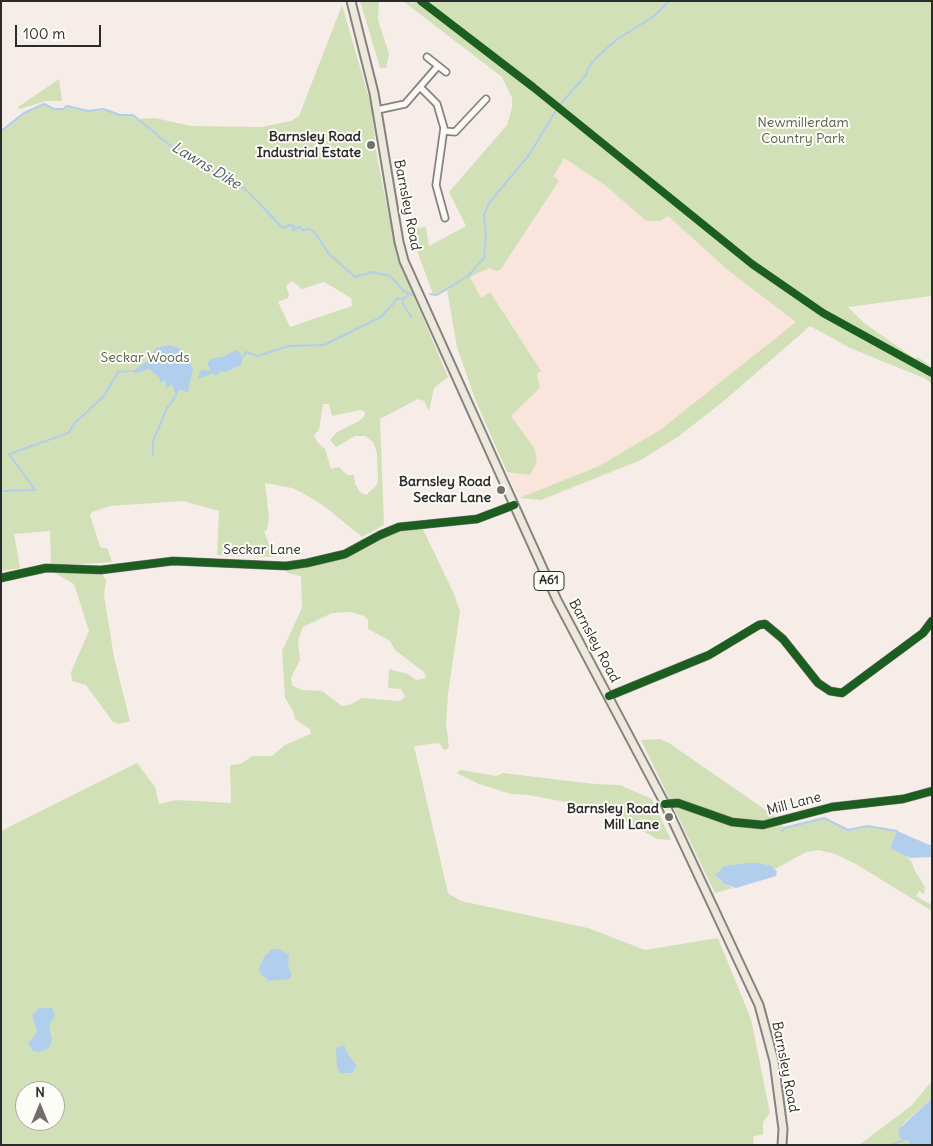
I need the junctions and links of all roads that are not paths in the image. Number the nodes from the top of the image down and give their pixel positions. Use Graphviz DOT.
graph roads {
  1 [pos="351,1"];
  2 [pos="427,57"];
  3 [pos="438,66"];
  4 [pos="446,72"];
  5 [pos="420,87"];
  6 [pos="486,100"];
  7 [pos="377,110"];
  8 [pos="444,131"];
  9 [pos="445,218"];
  10 [pos="514,504"];
  11 [pos="1,578"];
  12 [pos="932,621"];
  13 [pos="609,696"];
  14 [pos="932,791"];
  15 [pos="665,804"];
  16 [pos="782,1145"];
  1 -- 7 [label="main road, Barnsley Road / A61"];
  2 -- 3 [label="street"];
  3 -- 4 [label="street"];
  3 -- 5 [label="street"];
  5 -- 7 [label="street"];
  5 -- 8 [label="street"];
  6 -- 8 [label="street"];
  7 -- 10 [label="main road, Barnsley Road / A61"];
  8 -- 9 [label="street"];
  10 -- 11 [label="street, Seckar Lane"];
  10 -- 13 [label="main road, Barnsley Road / A61"];
  12 -- 13 [label="street"];
  13 -- 15 [label="main road, Barnsley Road / A61"];
  14 -- 15 [label="street, Mill Lane"];
  15 -- 16 [label="main road, Barnsley Road / A61"];
}
